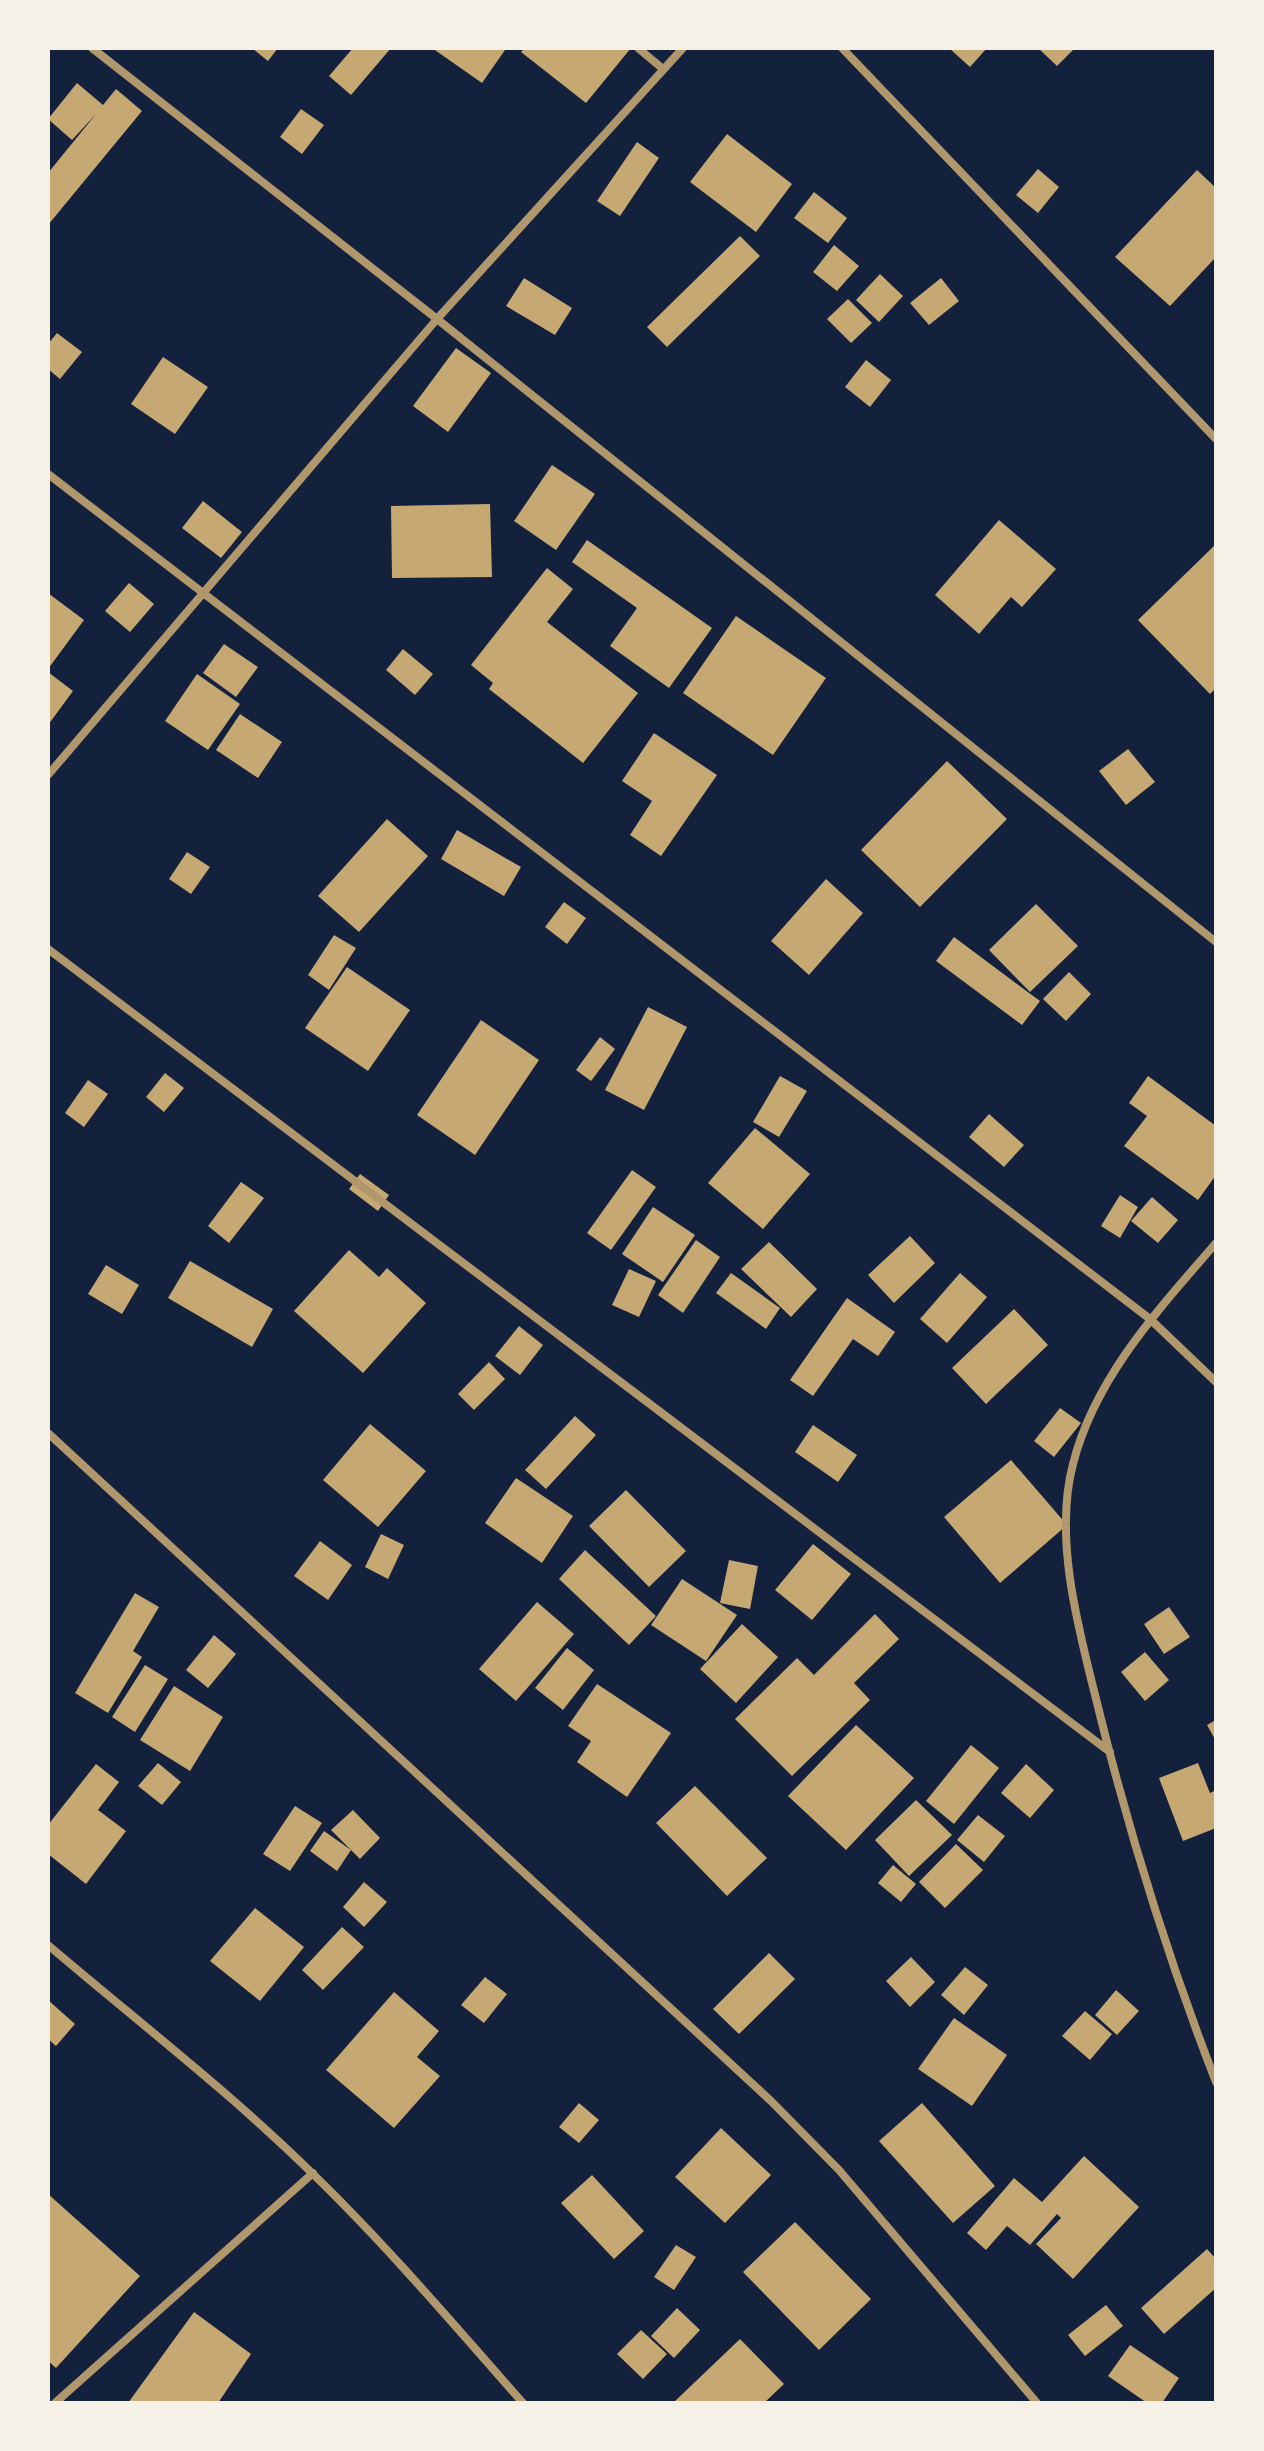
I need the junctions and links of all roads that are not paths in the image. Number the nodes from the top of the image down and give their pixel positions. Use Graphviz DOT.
graph roads {
  1 [pos="92,48"];
  2 [pos="638,48"];
  3 [pos="683,48"];
  4 [pos="842,48"];
  5 [pos="663,69"];
  6 [pos="437,319"];
  7 [pos="1216,439"];
  8 [pos="48,474"];
  9 [pos="202,592"];
  10 [pos="48,775"];
  11 [pos="1216,942"];
  12 [pos="48,949"];
  13 [pos="1216,1243"];
  14 [pos="1150,1319"];
  15 [pos="1216,1382"];
  16 [pos="48,1433"];
  17 [pos="1110,1752"];
  18 [pos="48,1945"];
  19 [pos="1216,2082"];
  20 [pos="313,2173"];
  21 [pos="55,2403"];
  22 [pos="523,2403"];
  23 [pos="1037,2403"];
  1 -- 6 [label="street"];
  2 -- 5 [label="street"];
  3 -- 5 [label="street"];
  4 -- 7 [label="street"];
  5 -- 6 [label="street"];
  6 -- 9 [label="street"];
  6 -- 11 [label="street"];
  8 -- 9 [label="street"];
  9 -- 10 [label="street"];
  9 -- 14 [label="street"];
  12 -- 17 [label="street"];
  13 -- 14 [label="street"];
  14 -- 15 [label="street"];
  14 -- 17 [label="street"];
  16 -- 23 [label="street"];
  17 -- 19 [label="street"];
  18 -- 20 [label="street"];
  20 -- 21 [label="street"];
  20 -- 22 [label="street"];
}
